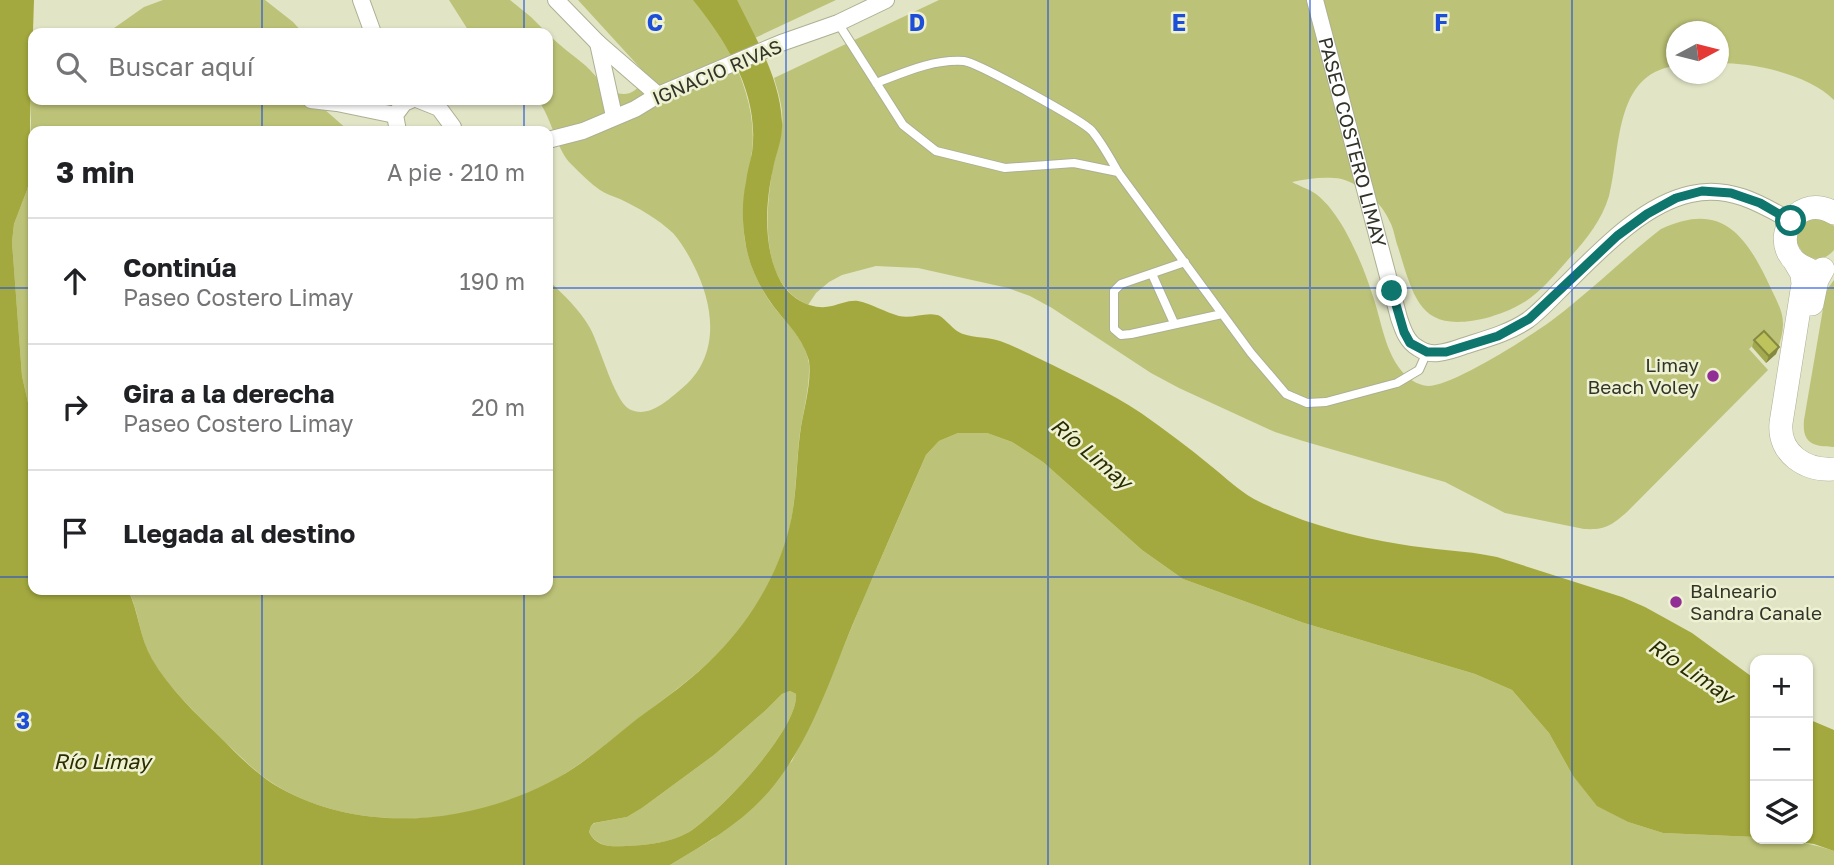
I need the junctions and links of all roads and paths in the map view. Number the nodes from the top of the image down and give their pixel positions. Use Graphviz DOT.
graph roads {
  1 [pos="360,0"];
  2 [pos="556,0"];
  3 [pos="1315,0"];
  4 [pos="876,2"];
  5 [pos="838,23"];
  6 [pos="371,28"];
  7 [pos="598,43"];
  8 [pos="876,83"];
  9 [pos="658,95"];
  10 [pos="364,105"];
  11 [pos="405,108"];
  12 [pos="614,116"];
  13 [pos="455,126"];
  14 [pos="553,139"];
  15 [pos="1118,172"];
  16 [pos="1834,213"];
  17 [pos="1791,221"];
  18 [pos="1185,262"];
  19 [pos="1795,262"];
  20 [pos="1831,265"];
  21 [pos="1152,274"];
  22 [pos="1222,314"];
  23 [pos="1174,323"];
  24 [pos="1427,352"];
  25 [pos="1834,457"];
  26 [pos="1834,469"];
  1 -- 6 [label="street"];
  2 -- 7 [label="street"];
  3 -- 24 [label="street, PASEO COSTERO LIMAY"];
  4 -- 5 [label="street, IGNACIO RIVAS"];
  5 -- 8 [label="lane"];
  5 -- 9 [label="street, IGNACIO RIVAS"];
  7 -- 9 [label="street"];
  7 -- 12 [label="street"];
  8 -- 15 [label="lane"];
  8 -- 15 [label="lane"];
  9 -- 12 [label="street, IGNACIO RIVAS"];
  10 -- 11 [label="street"];
  11 -- 13 [label="street"];
  12 -- 14 [label="street, IGNACIO RIVAS"];
  15 -- 18 [label="lane"];
  16 -- 17 [label="street"];
  17 -- 19 [label="street"];
  17 -- 24 [label="street"];
  18 -- 21 [label="lane"];
  18 -- 22 [label="lane"];
  19 -- 20 [label="street"];
  19 -- 26 [label="street"];
  20 -- 25 [label="street"];
  21 -- 23 [label="lane"];
  21 -- 23 [label="lane"];
  22 -- 23 [label="lane"];
  22 -- 24 [label="lane"];
}
